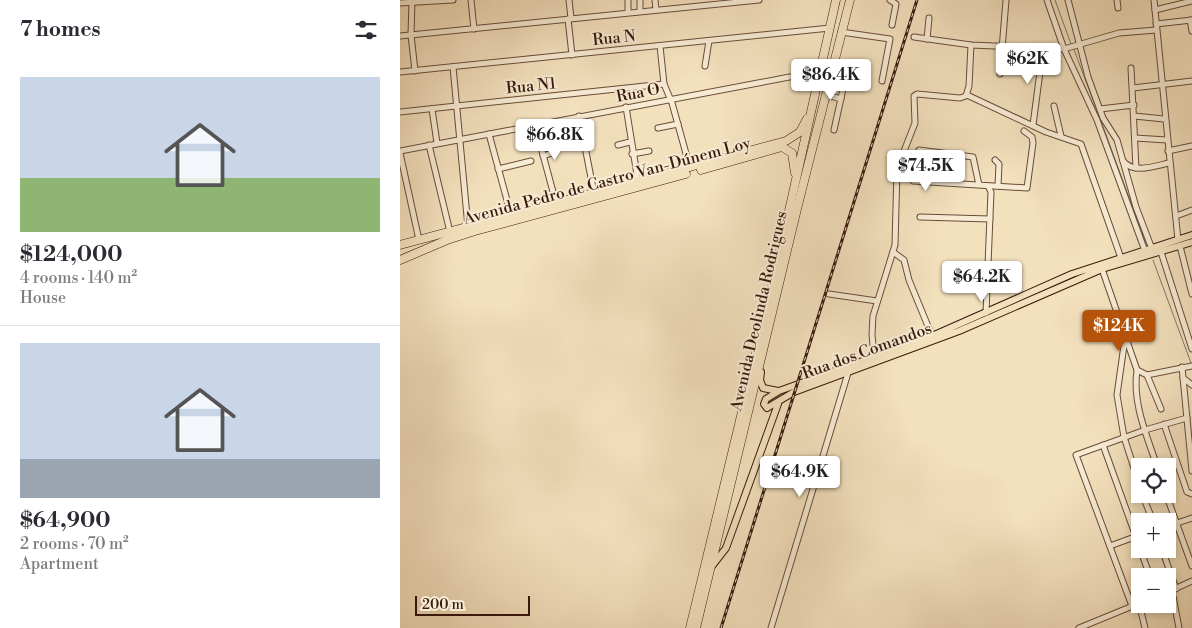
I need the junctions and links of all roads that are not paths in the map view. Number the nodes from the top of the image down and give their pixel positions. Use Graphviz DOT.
graph roads {
  1 [pos="452,0"];
  2 [pos="471,0"];
  3 [pos="569,0"];
  4 [pos="628,0"];
  5 [pos="640,0"];
  6 [pos="655,0"];
  7 [pos="685,0"];
  8 [pos="759,0"];
  9 [pos="836,0"];
  10 [pos="850,0"];
  11 [pos="890,0"];
  12 [pos="1006,0"];
  13 [pos="1047,0"];
  14 [pos="1068,0"];
  15 [pos="1117,0"];
  16 [pos="1154,0"];
  17 [pos="411,1"];
  18 [pos="743,1"];
  19 [pos="1192,2"];
  20 [pos="400,3"];
  21 [pos="696,3"];
  22 [pos="1179,3"];
  23 [pos="686,7"];
  24 [pos="1118,8"];
  25 [pos="656,10"];
  26 [pos="1155,10"];
  27 [pos="640,11"];
  28 [pos="628,12"];
  29 [pos="569,18"];
  30 [pos="929,18"];
  31 [pos="1191,20"];
  32 [pos="892,25"];
  33 [pos="1156,27"];
  34 [pos="830,28"];
  35 [pos="474,29"];
  36 [pos="1192,31"];
  37 [pos="840,32"];
  38 [pos="411,35"];
  39 [pos="400,36"];
  40 [pos="914,37"];
  41 [pos="927,39"];
  42 [pos="709,41"];
  43 [pos="971,45"];
  44 [pos="660,46"];
  45 [pos="1001,46"];
  46 [pos="1072,47"];
  47 [pos="1043,49"];
  48 [pos="572,55"];
  49 [pos="705,66"];
  50 [pos="453,67"];
  51 [pos="833,67"];
  52 [pos="1131,68"];
  53 [pos="415,71"];
  54 [pos="822,71"];
  55 [pos="400,72"];
  56 [pos="1000,74"];
  57 [pos="1192,80"];
  58 [pos="882,81"];
  59 [pos="664,84"];
  60 [pos="1161,84"];
  61 [pos="1133,88"];
  62 [pos="816,94"];
  63 [pos="826,95"];
  64 [pos="967,95"];
  65 [pos="670,99"];
  66 [pos="841,99"];
  67 [pos="1134,105"];
  68 [pos="456,106"];
  69 [pos="1054,106"];
  70 [pos="626,107"];
  71 [pos="432,109"];
  72 [pos="1100,109"];
  73 [pos="400,112"];
  74 [pos="579,116"];
  75 [pos="1134,116"];
  76 [pos="1100,119"];
  77 [pos="1164,119"];
  78 [pos="678,124"];
  79 [pos="534,125"];
  80 [pos="1033,125"];
  81 [pos="658,128"];
  82 [pos="834,130"];
  83 [pos="1024,131"];
  84 [pos="489,134"];
  85 [pos="1061,136"];
  86 [pos="1135,138"];
  87 [pos="459,140"];
  88 [pos="1167,140"];
  89 [pos="630,142"];
  90 [pos="437,143"];
  91 [pos="429,145"];
  92 [pos="618,145"];
  93 [pos="1192,146"];
  94 [pos="648,150"];
  95 [pos="1168,151"];
  96 [pos="400,152"];
  97 [pos="555,152"];
  98 [pos="632,154"];
  99 [pos="543,156"];
  100 [pos="1121,158"];
  101 [pos="995,160"];
  102 [pos="531,161"];
  103 [pos="1169,164"];
  104 [pos="690,168"];
  105 [pos="1136,168"];
  106 [pos="498,169"];
  107 [pos="638,181"];
  108 [pos="795,185"];
  109 [pos="979,185"];
  110 [pos="988,186"];
  111 [pos="996,186"];
  112 [pos="991,192"];
  113 [pos="594,193"];
  114 [pos="556,203"];
  115 [pos="1192,210"];
  116 [pos="511,215"];
  117 [pos="1176,216"];
  118 [pos="920,217"];
  119 [pos="990,219"];
  120 [pos="468,227"];
  121 [pos="450,232"];
  122 [pos="1192,235"];
  123 [pos="419,240"];
  124 [pos="1192,242"];
  125 [pos="1179,243"];
  126 [pos="400,246"];
  127 [pos="1148,250"];
  128 [pos="893,252"];
  129 [pos="1160,252"];
  130 [pos="1121,258"];
  131 [pos="400,260"];
  132 [pos="1102,269"];
  133 [pos="829,294"];
  134 [pos="1192,294"];
  135 [pos="877,301"];
  136 [pos="986,313"];
  137 [pos="1146,326"];
  138 [pos="1124,335"];
  139 [pos="932,336"];
  140 [pos="1192,349"];
  141 [pos="764,351"];
  142 [pos="874,357"];
  143 [pos="1192,366"];
  144 [pos="1182,367"];
  145 [pos="1137,370"];
  146 [pos="848,373"];
  147 [pos="1146,375"];
  148 [pos="1183,378"];
  149 [pos="1192,384"];
  150 [pos="779,391"];
  151 [pos="778,404"];
  152 [pos="1161,409"];
  153 [pos="1187,418"];
  154 [pos="1164,424"];
  155 [pos="1144,430"];
  156 [pos="1124,437"];
  157 [pos="1103,445"];
  158 [pos="1154,458"];
  159 [pos="1131,459"];
  160 [pos="1192,471"];
  161 [pos="1192,494"];
  162 [pos="1169,503"];
  163 [pos="1131,518"];
  164 [pos="1192,518"];
  165 [pos="1177,523"];
  166 [pos="1131,538"];
  167 [pos="1110,546"];
  168 [pos="712,566"];
  169 [pos="1192,566"];
  170 [pos="1192,581"];
  171 [pos="1176,589"];
  172 [pos="1131,603"];
  173 [pos="1131,606"];
  174 [pos="1176,612"];
  175 [pos="1142,613"];
  176 [pos="690,628"];
  177 [pos="696,628"];
  178 [pos="771,628"];
  179 [pos="1079,628"];
  180 [pos="1146,628"];
  181 [pos="1179,628"];
  1 -- 17 [label="street"];
  2 -- 35 [label="street"];
  3 -- 29 [label="street"];
  4 -- 28 [label="street"];
  5 -- 27 [label="street"];
  6 -- 25 [label="street"];
  7 -- 23 [label="street"];
  8 -- 18 [label="street"];
  9 -- 34 [label="highway, Avenida Deolinda Rodrigues"];
  10 -- 37 [label="highway, Avenida Deolinda Rodrigues"];
  11 -- 32 [label="street"];
  12 -- 45 [label="street"];
  13 -- 46 [label="street"];
  14 -- 46 [label="street"];
  15 -- 24 [label="street"];
  16 -- 26 [label="street"];
  17 -- 20 [label="street"];
  17 -- 38 [label="street"];
  18 -- 21 [label="street"];
  19 -- 22 [label="street"];
  21 -- 23 [label="street"];
  22 -- 26 [label="street"];
  23 -- 25 [label="street"];
  25 -- 27 [label="street"];
  26 -- 33 [label="street"];
  27 -- 28 [label="street"];
  28 -- 29 [label="street"];
  29 -- 35 [label="street"];
  29 -- 48 [label="street"];
  30 -- 41 [label="street"];
  31 -- 33 [label="street"];
  31 -- 36 [label="street"];
  33 -- 46 [label="street"];
  33 -- 60 [label="street"];
  34 -- 42 [label="street, Rua N"];
  34 -- 54 [label="highway, Avenida Deolinda Rodrigues"];
  35 -- 38 [label="street"];
  37 -- 51 [label="highway, Avenida Deolinda Rodrigues"];
  37 -- 58 [label="street"];
  38 -- 39 [label="street"];
  38 -- 53 [label="street"];
  40 -- 41 [label="street"];
  41 -- 43 [label="street"];
  42 -- 44 [label="street, Rua N"];
  42 -- 49 [label="street"];
  43 -- 45 [label="street"];
  43 -- 64 [label="street"];
  44 -- 48 [label="street, Rua N"];
  44 -- 59 [label="street"];
  45 -- 47 [label="street"];
  45 -- 56 [label="street"];
  46 -- 47 [label="street"];
  46 -- 72 [label="street"];
  46 -- 76 [label="street"];
  47 -- 80 [label="street"];
  48 -- 50 [label="street, Rua N"];
  50 -- 53 [label="street, Rua N"];
  50 -- 68 [label="street"];
  51 -- 63 [label="highway, Avenida Deolinda Rodrigues"];
  51 -- 66 [label="street"];
  52 -- 61 [label="street"];
  53 -- 55 [label="street, Rua N"];
  54 -- 62 [label="highway, Avenida Deolinda Rodrigues"];
  54 -- 65 [label="street, Rua O"];
  57 -- 60 [label="street"];
  59 -- 65 [label="street"];
  59 -- 68 [label="street, Rua N1"];
  60 -- 61 [label="street"];
  60 -- 77 [label="street"];
  61 -- 67 [label="street"];
  62 -- 104 [label="highway, Avenida Pedro de Castro Van-Dúnem Loy"];
  62 -- 108 [label="highway, Avenida Deolinda Rodrigues"];
  63 -- 66 [label="street"];
  63 -- 141 [label="highway, Avenida Deolinda Rodrigues"];
  64 -- 80 [label="street"];
  64 -- 128 [label="street"];
  65 -- 70 [label="street, Rua O"];
  65 -- 78 [label="street"];
  66 -- 82 [label="street"];
  67 -- 72 [label="street"];
  67 -- 75 [label="street"];
  68 -- 71 [label="street, Rua N1"];
  68 -- 87 [label="street"];
  69 -- 85 [label="street"];
  70 -- 74 [label="street, Rua O"];
  70 -- 89 [label="street"];
  71 -- 73 [label="street, Rua N1"];
  71 -- 90 [label="street"];
  72 -- 76 [label="street"];
  74 -- 79 [label="street, Rua O"];
  74 -- 113 [label="street"];
  75 -- 77 [label="street"];
  75 -- 86 [label="street"];
  76 -- 100 [label="street"];
  76 -- 127 [label="street"];
  77 -- 88 [label="street"];
  78 -- 81 [label="street"];
  78 -- 104 [label="street"];
  79 -- 84 [label="street, Rua O"];
  79 -- 99 [label="street"];
  80 -- 85 [label="street"];
  83 -- 111 [label="street"];
  84 -- 87 [label="street, Rua O"];
  84 -- 106 [label="street"];
  85 -- 130 [label="street"];
  86 -- 88 [label="street"];
  86 -- 105 [label="street"];
  87 -- 90 [label="street, Rua O"];
  87 -- 120 [label="street"];
  88 -- 95 [label="street"];
  89 -- 92 [label="street"];
  89 -- 98 [label="street"];
  90 -- 91 [label="street, Rua O"];
  91 -- 96 [label="street, Rua O"];
  91 -- 121 [label="street"];
  93 -- 95 [label="street"];
  94 -- 98 [label="street"];
  95 -- 103 [label="street"];
  96 -- 123 [label="street"];
  97 -- 99 [label="street"];
  98 -- 107 [label="street"];
  99 -- 114 [label="street"];
  100 -- 105 [label="street"];
  100 -- 127 [label="street"];
  101 -- 111 [label="street"];
  102 -- 106 [label="street"];
  103 -- 105 [label="street"];
  103 -- 117 [label="street"];
  104 -- 107 [label="highway, Avenida Pedro de Castro Van-Dúnem Loy"];
  106 -- 116 [label="street"];
  107 -- 113 [label="highway, Avenida Pedro de Castro Van-Dúnem Loy"];
  108 -- 131 [label="highway, Avenida Pedro de Castro Van-Dúnem Loy"];
  108 -- 176 [label="highway, Avenida Deolinda Rodrigues"];
  109 -- 109 [label="street"];
  109 -- 110 [label="street"];
  110 -- 111 [label="street"];
  110 -- 112 [label="street"];
  111 -- 112 [label="street"];
  112 -- 119 [label="street"];
  113 -- 114 [label="highway, Avenida Pedro de Castro Van-Dúnem Loy"];
  114 -- 116 [label="highway, Avenida Pedro de Castro Van-Dúnem Loy"];
  115 -- 117 [label="street"];
  116 -- 120 [label="highway, Avenida Pedro de Castro Van-Dúnem Loy"];
  117 -- 125 [label="street"];
  118 -- 119 [label="street"];
  119 -- 136 [label="street"];
  120 -- 121 [label="highway, Avenida Pedro de Castro Van-Dúnem Loy"];
  121 -- 123 [label="highway, Avenida Pedro de Castro Van-Dúnem Loy"];
  122 -- 125 [label="main road, Rua dos Comandos"];
  123 -- 126 [label="highway, Avenida Pedro de Castro Van-Dúnem Loy"];
  124 -- 125 [label="main road, Rua dos Comandos"];
  125 -- 127 [label="main road, Rua dos Comandos"];
  125 -- 129 [label="main road, Rua dos Comandos"];
  125 -- 134 [label="street"];
  127 -- 130 [label="main road, Rua dos Comandos"];
  128 -- 135 [label="street"];
  128 -- 139 [label="street"];
  129 -- 132 [label="main road, Rua dos Comandos"];
  129 -- 140 [label="street"];
  130 -- 136 [label="main road, Rua dos Comandos"];
  132 -- 138 [label="street"];
  132 -- 146 [label="main road, Rua dos Comandos"];
  133 -- 135 [label="street"];
  135 -- 142 [label="street"];
  136 -- 139 [label="main road, Rua dos Comandos"];
  137 -- 138 [label="street"];
  138 -- 145 [label="street"];
  138 -- 156 [label="street"];
  139 -- 142 [label="main road, Rua dos Comandos"];
  141 -- 150 [label="main road"];
  141 -- 168 [label="highway, Avenida Deolinda Rodrigues"];
  142 -- 150 [label="main road, Rua dos Comandos"];
  143 -- 144 [label="street"];
  144 -- 147 [label="street"];
  144 -- 148 [label="street"];
  145 -- 147 [label="street"];
  145 -- 155 [label="street"];
  146 -- 151 [label="main road, Rua dos Comandos"];
  146 -- 178 [label="street"];
  147 -- 152 [label="street"];
  148 -- 149 [label="street"];
  148 -- 153 [label="street"];
  150 -- 151 [label="main road"];
  151 -- 168 [label="main road"];
  153 -- 154 [label="street"];
  153 -- 160 [label="street"];
  154 -- 155 [label="street"];
  154 -- 161 [label="street"];
  155 -- 156 [label="street"];
  155 -- 158 [label="street"];
  156 -- 157 [label="street"];
  156 -- 159 [label="street"];
  157 -- 163 [label="street"];
  157 -- 167 [label="street"];
  162 -- 165 [label="street"];
  164 -- 165 [label="street"];
  165 -- 169 [label="street"];
  166 -- 167 [label="street"];
  167 -- 172 [label="street"];
  168 -- 177 [label="highway, Avenida Deolinda Rodrigues"];
  170 -- 171 [label="street"];
  173 -- 179 [label="street"];
  174 -- 181 [label="street"];
  175 -- 180 [label="street"];
}
